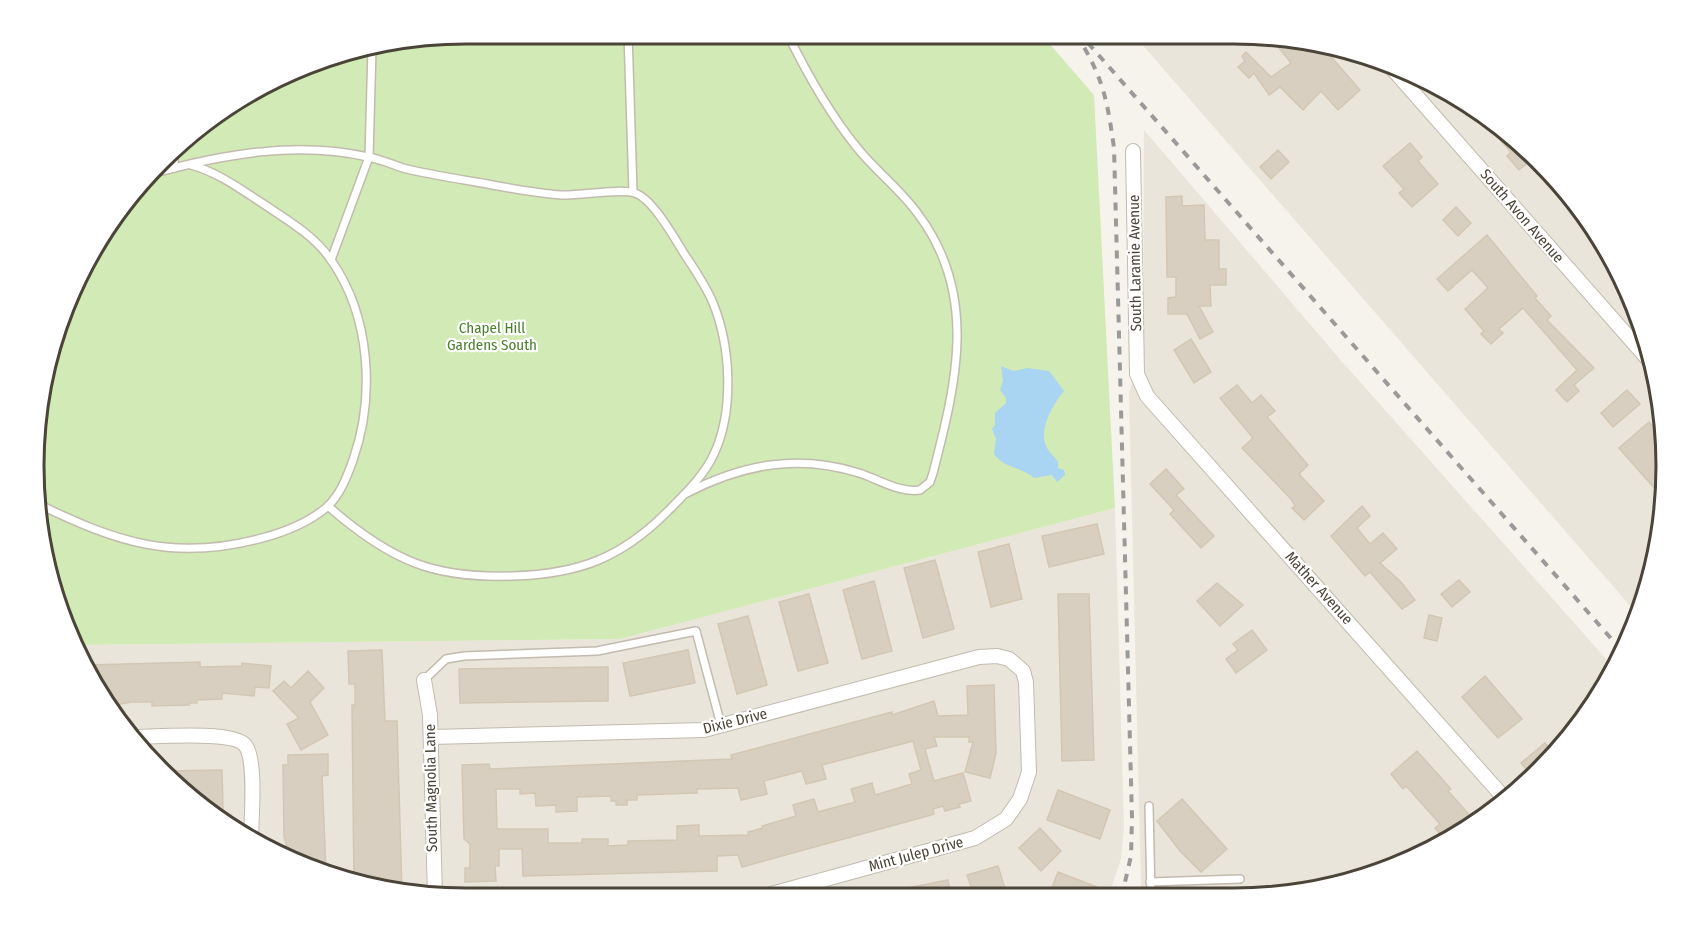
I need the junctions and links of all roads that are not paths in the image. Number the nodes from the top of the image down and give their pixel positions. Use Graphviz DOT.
graph roads {
  1 [pos="628,44"];
  2 [pos="793,44"];
  3 [pos="372,54"];
  4 [pos="1410,82"];
  5 [pos="1133,151"];
  6 [pos="369,157"];
  7 [pos="174,160"];
  8 [pos="188,164"];
  9 [pos="174,168"];
  10 [pos="163,171"];
  11 [pos="633,192"];
  12 [pos="331,260"];
  13 [pos="1637,346"];
  14 [pos="1640,350"];
  15 [pos="1137,374"];
  16 [pos="685,494"];
  17 [pos="328,506"];
  18 [pos="46,507"];
  19 [pos="424,680"];
  20 [pos="721,725"];
  21 [pos="143,737"];
  22 [pos="431,737"];
  23 [pos="1500,793"];
  24 [pos="1149,806"];
  25 [pos="996,827"];
  26 [pos="252,830"];
  27 [pos="1240,879"];
  28 [pos="1150,882"];
  29 [pos="435,887"];
  30 [pos="793,888"];
  31 [pos="1150,888"];
  1 -- 11 [label="lane"];
  2 -- 16 [label="lane"];
  3 -- 6 [label="lane"];
  4 -- 13 [label="street, South Avon Avenue"];
  5 -- 15 [label="street, South Laramie Avenue"];
  6 -- 8 [label="lane"];
  6 -- 11 [label="lane"];
  6 -- 12 [label="lane"];
  7 -- 9 [label="lane"];
  8 -- 9 [label="lane"];
  8 -- 12 [label="lane"];
  9 -- 10 [label="lane"];
  11 -- 16 [label="lane"];
  12 -- 17 [label="lane"];
  13 -- 14 [label="street, South Avon Avenue"];
  15 -- 23 [label="street, Mather Avenue"];
  16 -- 17 [label="lane"];
  17 -- 18 [label="lane"];
  19 -- 20 [label="lane"];
  19 -- 22 [label="street, South Magnolia Lane"];
  20 -- 22 [label="street, Dixie Drive"];
  20 -- 25 [label="street, Dixie Drive"];
  21 -- 26 [label="street"];
  22 -- 29 [label="street, South Magnolia Lane"];
  24 -- 28 [label="lane"];
  25 -- 30 [label="street, Mint Julep Drive"];
  27 -- 28 [label="lane"];
  28 -- 31 [label="lane"];
}
